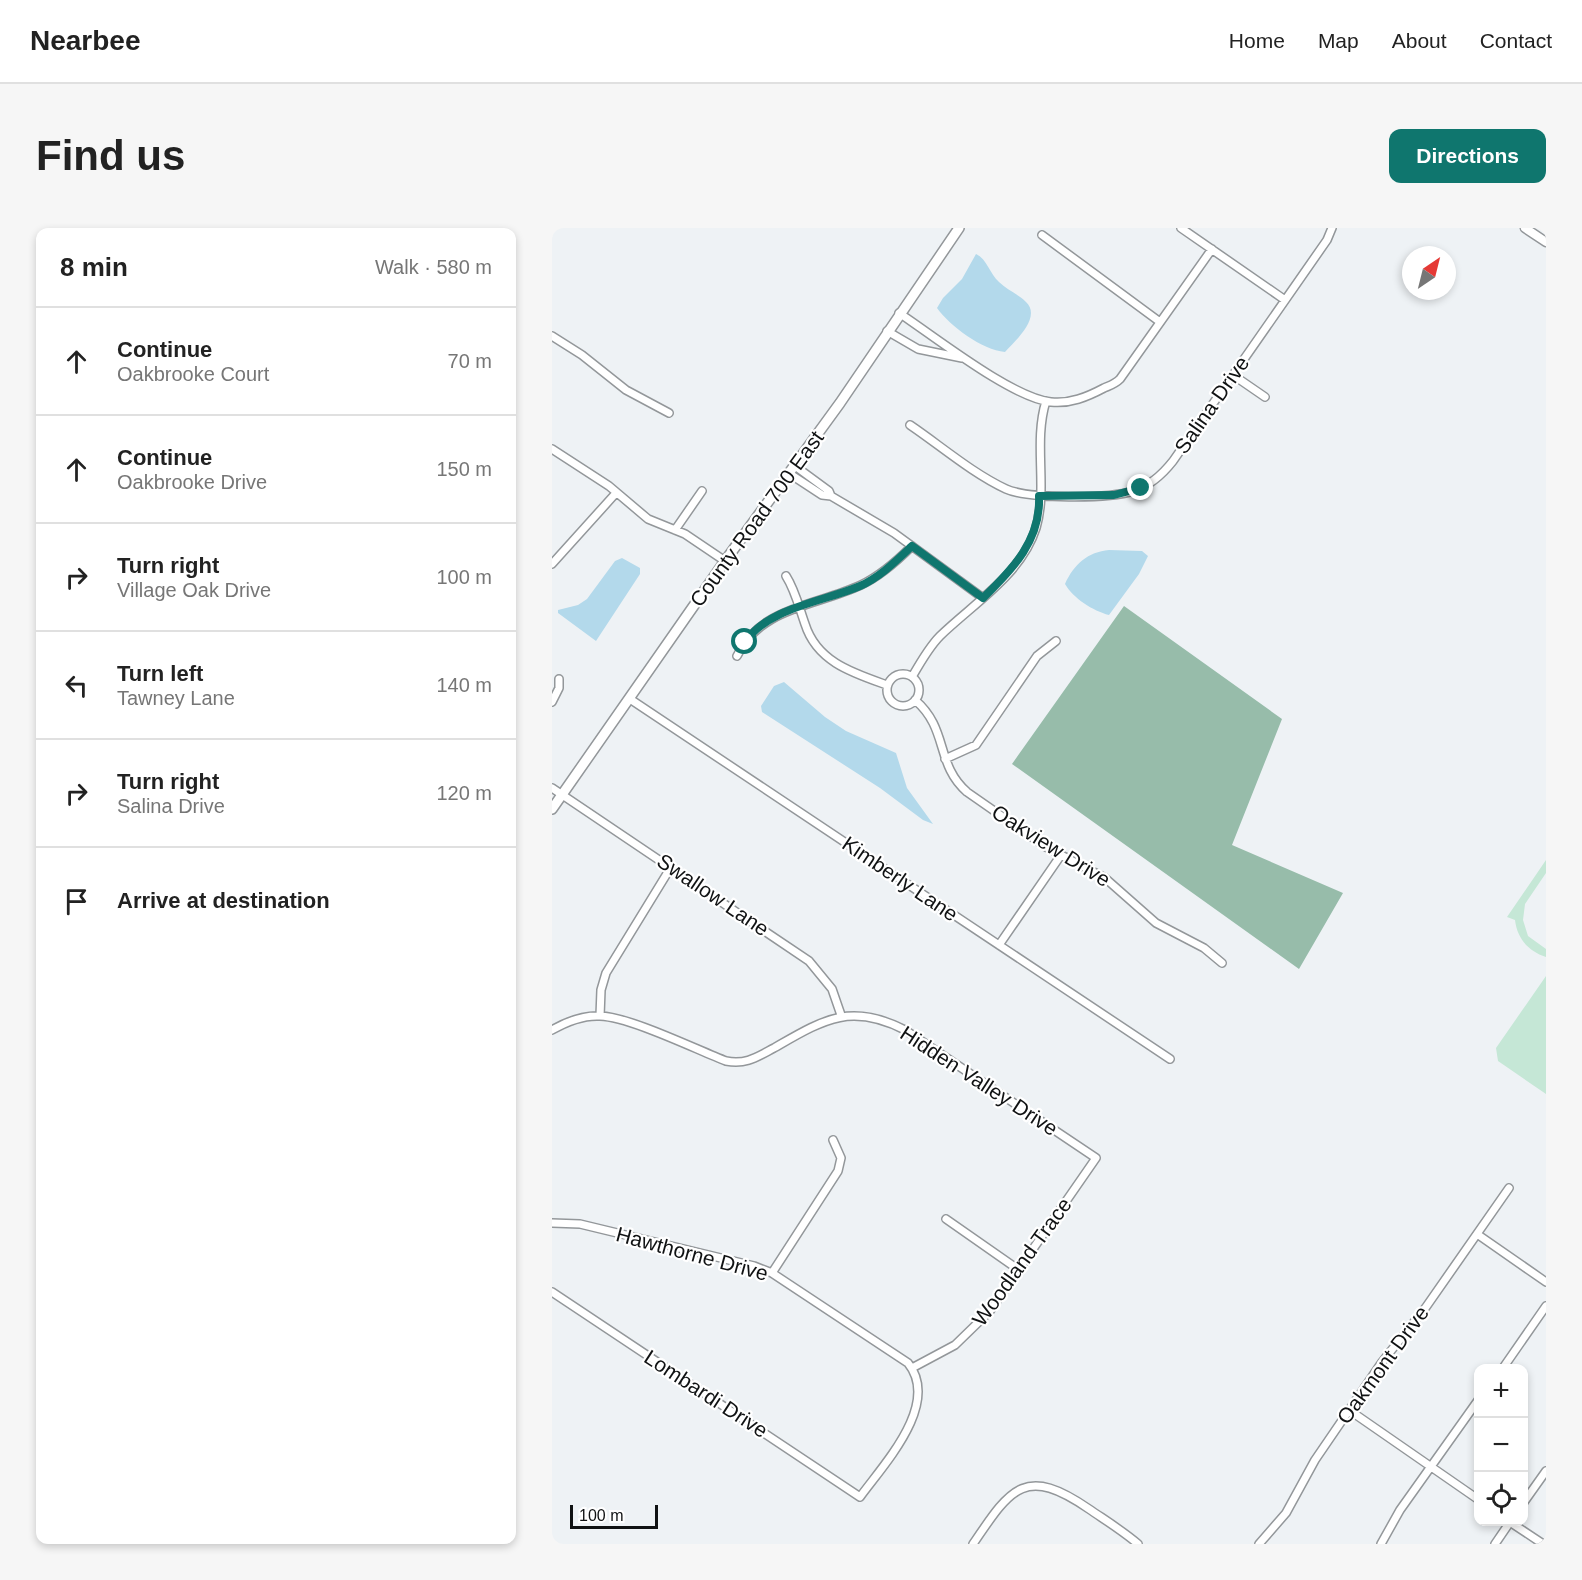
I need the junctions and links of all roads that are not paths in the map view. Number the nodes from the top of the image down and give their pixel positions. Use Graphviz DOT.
graph roads {
  1 [pos="959,228"];
  2 [pos="1181,228"];
  3 [pos="1332,228"];
  4 [pos="1525,228"];
  5 [pos="1042,235"];
  6 [pos="1546,242"];
  7 [pos="1212,249"];
  8 [pos="1285,300"];
  9 [pos="899,313"];
  10 [pos="1160,322"];
  11 [pos="887,331"];
  12 [pos="552,336"];
  13 [pos="964,358"];
  14 [pos="1233,375"];
  15 [pos="1265,397"];
  16 [pos="1047,401"];
  17 [pos="669,413"];
  18 [pos="910,425"];
  19 [pos="552,449"];
  20 [pos="792,470"];
  21 [pos="702,490"];
  22 [pos="616,493"];
  23 [pos="1039,496"];
  24 [pos="675,530"];
  25 [pos="912,546"];
  26 [pos="725,561"];
  27 [pos="552,564"];
  28 [pos="786,576"];
  29 [pos="983,598"];
  30 [pos="799,608"];
  31 [pos="1056,641"];
  32 [pos="737,656"];
  33 [pos="912,677"];
  34 [pos="560,679"];
  35 [pos="887,685"];
  36 [pos="630,699"];
  37 [pos="915,700"];
  38 [pos="552,702"];
  39 [pos="945,759"];
  40 [pos="552,788"];
  41 [pos="562,795"];
  42 [pos="552,809"];
  43 [pos="1061,855"];
  44 [pos="671,867"];
  45 [pos="999,945"];
  46 [pos="1221,963"];
  47 [pos="841,1015"];
  48 [pos="600,1016"];
  49 [pos="552,1030"];
  50 [pos="1170,1059"];
  51 [pos="833,1140"];
  52 [pos="1070,1140"];
  53 [pos="1509,1188"];
  54 [pos="946,1219"];
  55 [pos="552,1223"];
  56 [pos="1477,1234"];
  57 [pos="1019,1270"];
  58 [pos="772,1273"];
  59 [pos="1546,1282"];
  60 [pos="552,1292"];
  61 [pos="1546,1306"];
  62 [pos="1506,1364"];
  63 [pos="912,1368"];
  64 [pos="1474,1406"];
  65 [pos="1349,1410"];
  66 [pos="1430,1466"];
  67 [pos="1546,1471"];
  68 [pos="1528,1496"];
  69 [pos="1474,1497"];
  70 [pos="1507,1526"];
  71 [pos="1516,1526"];
  72 [pos="973,1544"];
  73 [pos="1138,1544"];
  74 [pos="1260,1544"];
  75 [pos="1381,1544"];
  76 [pos="1495,1544"];
  77 [pos="1543,1544"];
  1 -- 9 [label="main road, County Road 700 East"];
  2 -- 7 [label="street"];
  3 -- 8 [label="street, Salina Drive"];
  4 -- 6 [label="street"];
  5 -- 10 [label="street"];
  7 -- 8 [label="street"];
  7 -- 10 [label="street"];
  8 -- 14 [label="street, Salina Drive"];
  9 -- 11 [label="main road, County Road 700 East"];
  9 -- 13 [label="street"];
  10 -- 16 [label="street"];
  11 -- 13 [label="street"];
  11 -- 20 [label="main road, County Road 700 East"];
  12 -- 17 [label="street"];
  13 -- 16 [label="street"];
  14 -- 15 [label="street"];
  14 -- 23 [label="street, Salina Drive"];
  16 -- 23 [label="street"];
  18 -- 23 [label="street, Salina Drive"];
  19 -- 22 [label="street"];
  20 -- 25 [label="street"];
  20 -- 26 [label="main road, County Road 700 East"];
  21 -- 24 [label="street"];
  22 -- 24 [label="street"];
  22 -- 27 [label="street"];
  23 -- 29 [label="street"];
  24 -- 26 [label="street"];
  25 -- 29 [label="street"];
  25 -- 30 [label="street"];
  26 -- 36 [label="main road, County Road 700 East"];
  28 -- 30 [label="street"];
  29 -- 33 [label="street"];
  30 -- 32 [label="street"];
  30 -- 35 [label="street"];
  31 -- 39 [label="street"];
  33 -- 35 [label="street"];
  33 -- 37 [label="street"];
  34 -- 38 [label="street"];
  35 -- 37 [label="street"];
  36 -- 41 [label="main road, County Road 700 East"];
  36 -- 45 [label="street, Kimberly Lane"];
  37 -- 39 [label="street, Oakview Drive"];
  39 -- 43 [label="street, Oakview Drive"];
  40 -- 41 [label="street, Swallow Lane"];
  41 -- 42 [label="main road, County Road 700 East"];
  41 -- 44 [label="street, Swallow Lane"];
  43 -- 45 [label="street"];
  43 -- 46 [label="street, Oakview Drive"];
  44 -- 47 [label="street, Swallow Lane"];
  44 -- 48 [label="street"];
  45 -- 50 [label="street, Kimberly Lane"];
  47 -- 48 [label="street, Hidden Valley Drive"];
  47 -- 52 [label="street, Hidden Valley Drive"];
  48 -- 49 [label="street, Hidden Valley Drive"];
  51 -- 58 [label="street"];
  52 -- 57 [label="street, Woodland Trace"];
  53 -- 56 [label="street, Oakmont Drive"];
  54 -- 57 [label="street"];
  55 -- 58 [label="street, Hawthorne Drive"];
  56 -- 59 [label="street"];
  56 -- 65 [label="street, Oakmont Drive"];
  57 -- 63 [label="street, Woodland Trace"];
  58 -- 63 [label="street, Hawthorne Drive"];
  60 -- 63 [label="street, Lombardi Drive"];
  61 -- 62 [label="street"];
  64 -- 66 [label="street"];
  65 -- 66 [label="street"];
  65 -- 74 [label="street, Oakmont Drive"];
  66 -- 69 [label="street"];
  66 -- 75 [label="street"];
  67 -- 68 [label="street"];
  70 -- 76 [label="street"];
  71 -- 77 [label="street"];
  72 -- 73 [label="street"];
}
